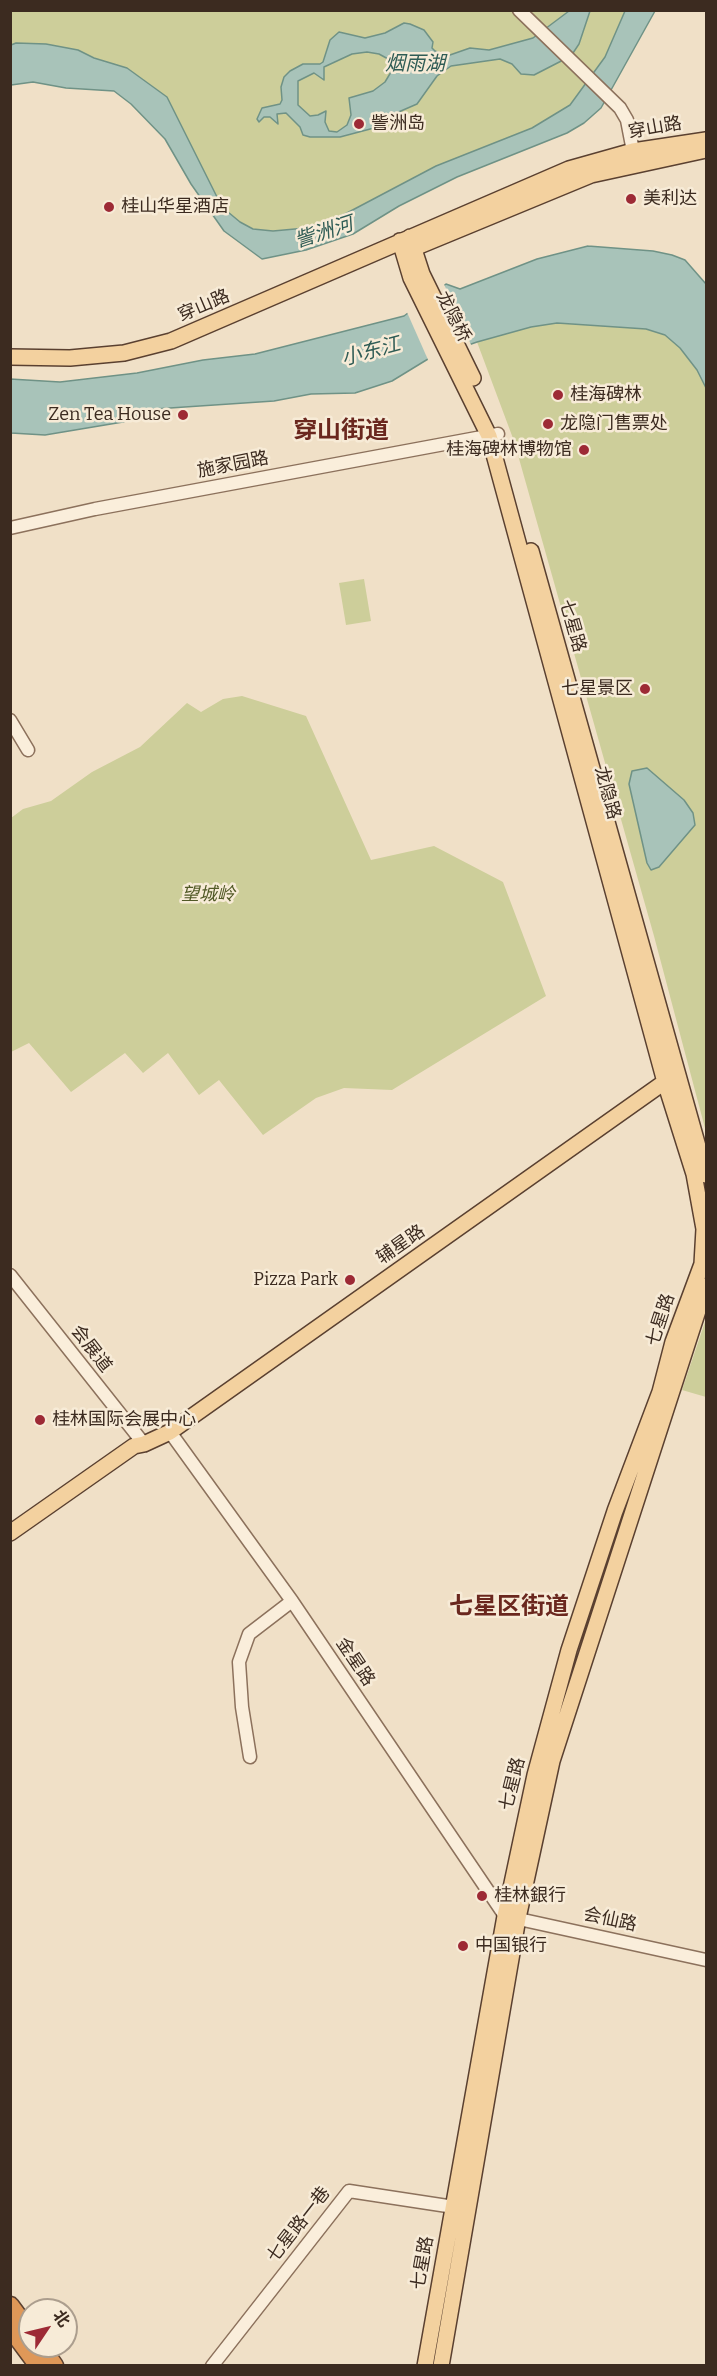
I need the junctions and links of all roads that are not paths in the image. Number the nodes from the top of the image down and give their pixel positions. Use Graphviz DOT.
graph roads {
  1 [pos="519,10"];
  2 [pos="706,140"];
  3 [pos="706,150"];
  4 [pos="633,151"];
  5 [pos="407,244"];
  6 [pos="10,357"];
  7 [pos="464,370"];
  8 [pos="494,435"];
  9 [pos="10,528"];
  10 [pos="10,720"];
  11 [pos="28,750"];
  12 [pos="678,1073"];
  13 [pos="665,1082"];
  14 [pos="706,1174"];
  15 [pos="704,1229"];
  16 [pos="10,1275"];
  17 [pos="706,1286"];
  18 [pos="170,1432"];
  19 [pos="144,1444"];
  20 [pos="10,1533"];
  21 [pos="10,1544"];
  22 [pos="292,1601"];
  23 [pos="250,1757"];
  24 [pos="511,1917"];
  25 [pos="706,1960"];
  26 [pos="454,2207"];
  27 [pos="10,2306"];
  28 [pos="18,2326"];
  29 [pos="212,2366"];
  30 [pos="425,2366"];
  31 [pos="441,2366"];
  1 -- 4 [label="street"];
  2 -- 4 [label="main road, 穿山路"];
  3 -- 5 [label="main road, 穿山路"];
  4 -- 5 [label="main road, 穿山路"];
  5 -- 6 [label="main road, 穿山路"];
  5 -- 7 [label="main road, 龙隐桥"];
  7 -- 8 [label="main road, 龙隐路"];
  8 -- 9 [label="street, 施家园路"];
  8 -- 12 [label="main road, 七星路"];
  8 -- 13 [label="main road, 龙隐路"];
  10 -- 11 [label="street"];
  12 -- 13 [label="main road, 辅星路"];
  12 -- 14 [label="main road, 七星路"];
  13 -- 15 [label="main road, 龙隐路"];
  13 -- 18 [label="main road, 辅星路"];
  15 -- 24 [label="main road, 七星路"];
  16 -- 19 [label="street, 会展道"];
  17 -- 24 [label="main road, 七星路"];
  18 -- 19 [label="main road, 辅星路"];
  18 -- 22 [label="street, 金星路"];
  19 -- 20 [label="main road, 辅星路"];
  19 -- 21 [label="main road, 辅星路"];
  22 -- 23 [label="street"];
  22 -- 24 [label="street, 金星路"];
  24 -- 25 [label="street, 会仙路"];
  24 -- 26 [label="main road, 七星路"];
  24 -- 31 [label="main road, 七星路"];
  26 -- 29 [label="street, 七星路一巷"];
  26 -- 30 [label="main road, 七星路"];
  27 -- 28 [label="highway"];
}
